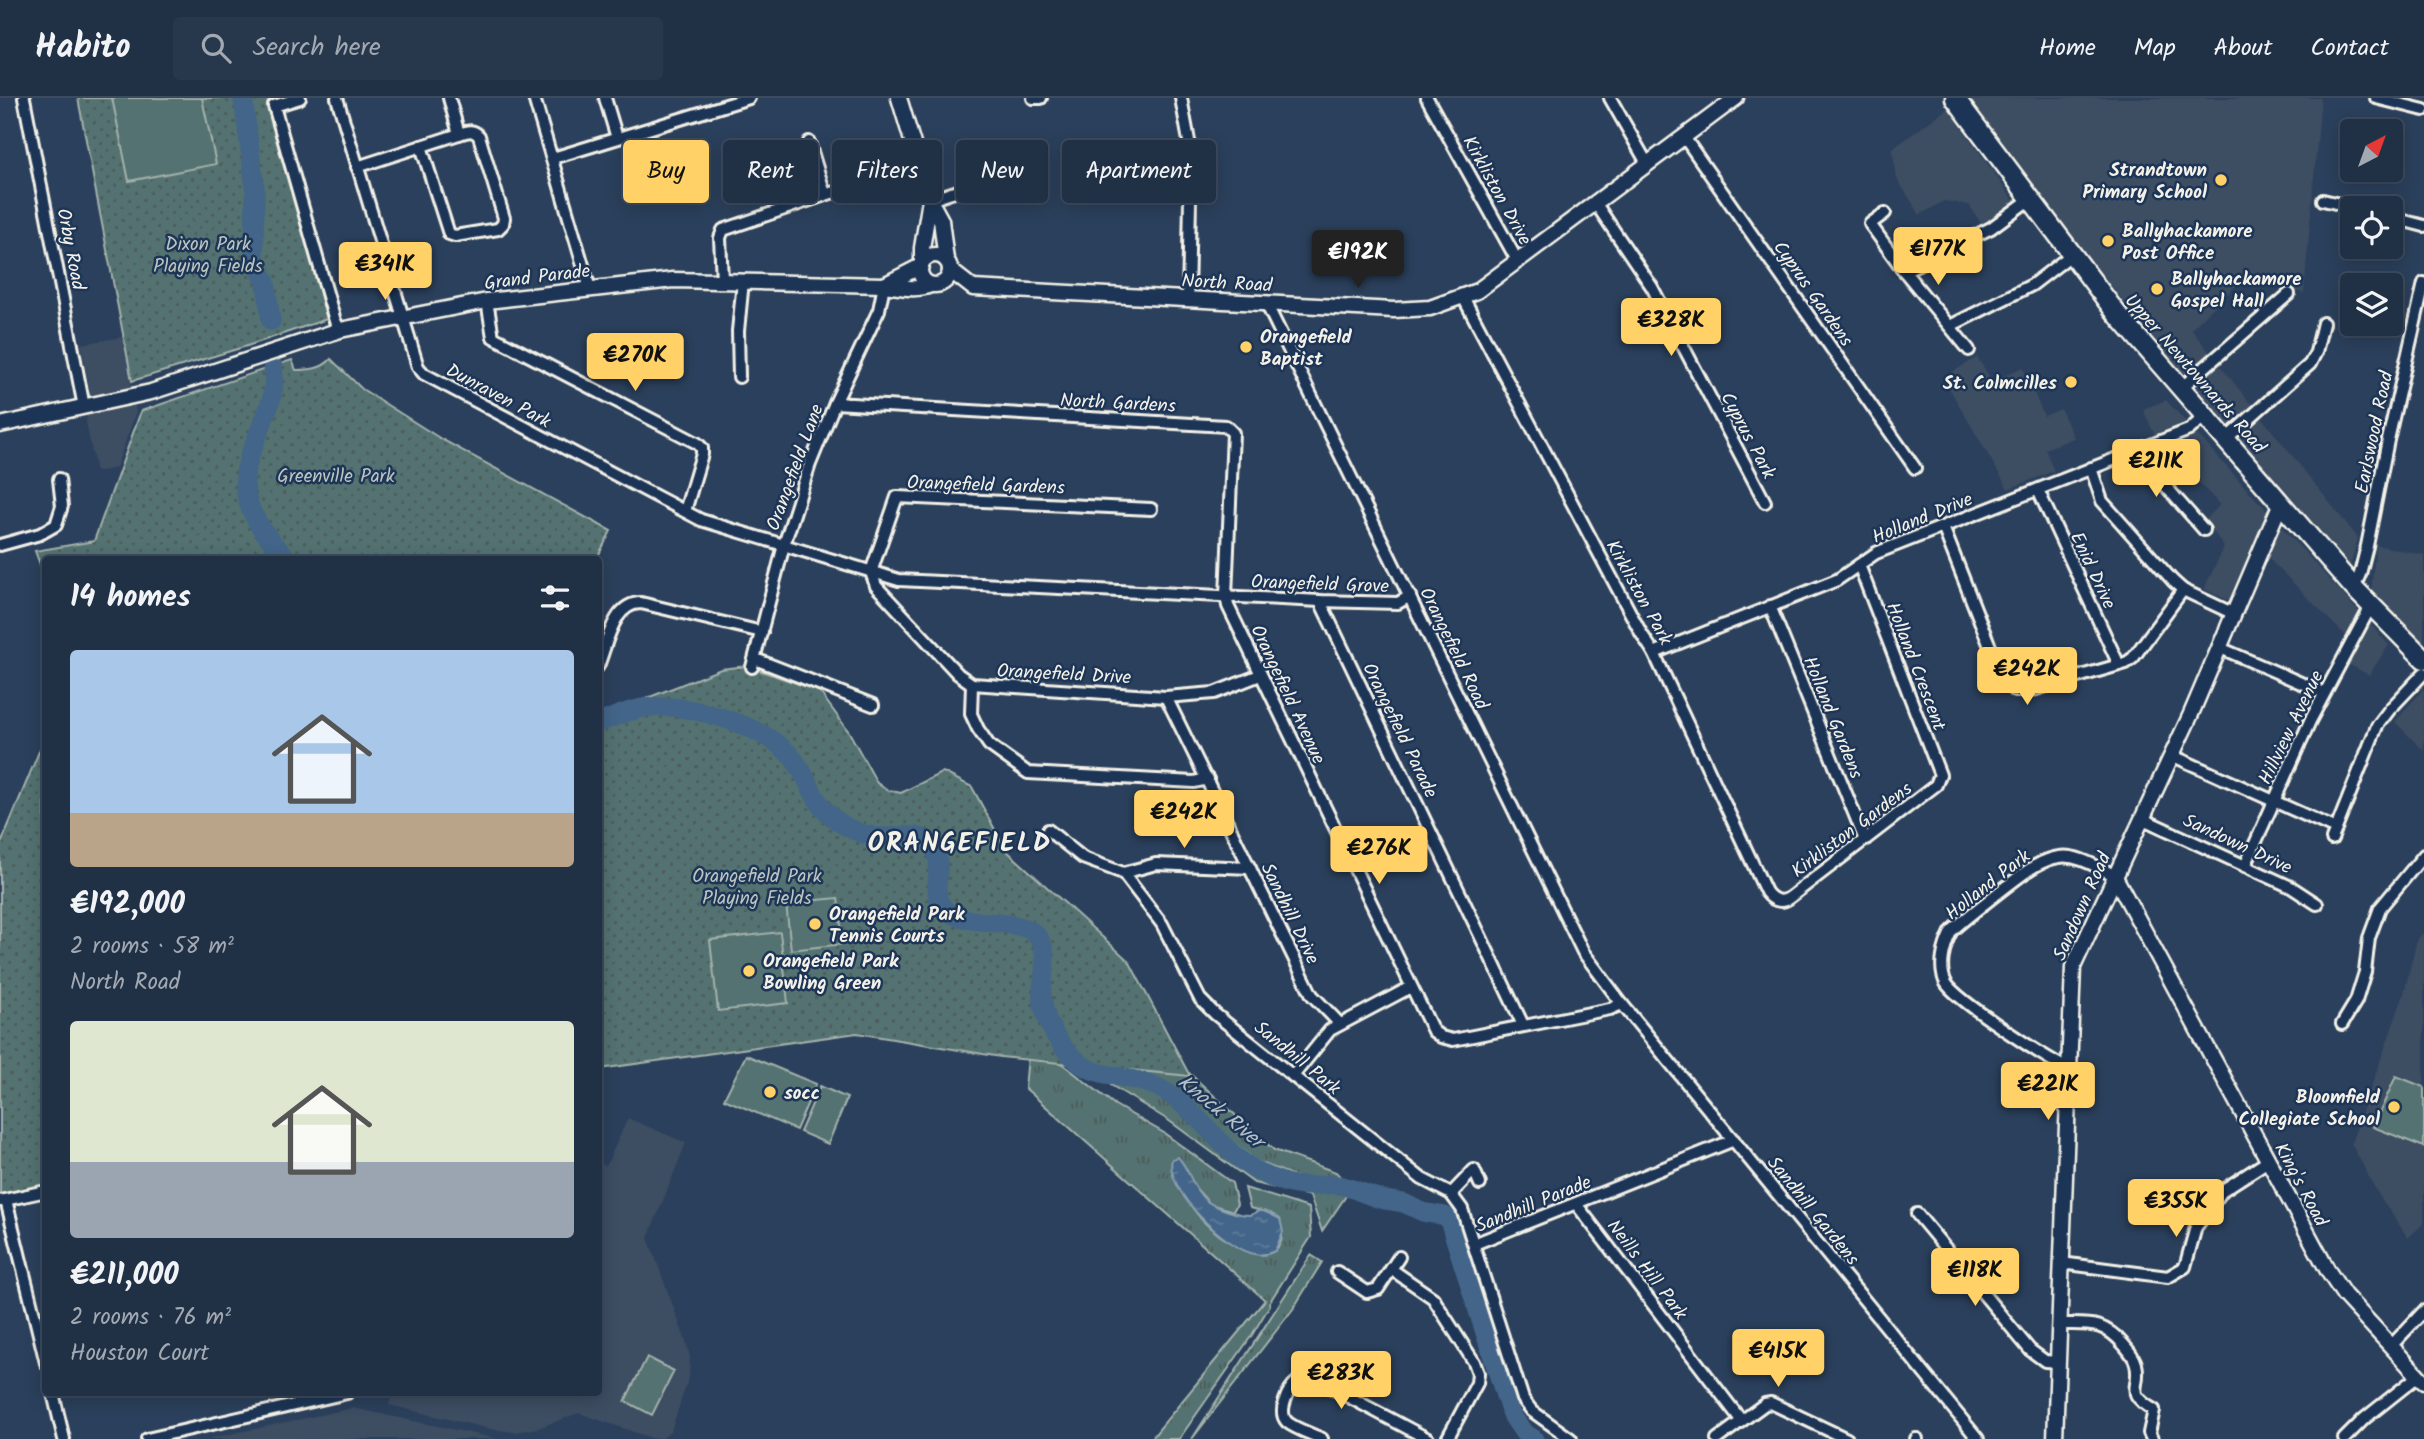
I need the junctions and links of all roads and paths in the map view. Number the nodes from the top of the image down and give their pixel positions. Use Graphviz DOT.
graph roads {
  1 [pos="24,98"];
  2 [pos="300,98"];
  3 [pos="337,98"];
  4 [pos="449,98"];
  5 [pos="534,98"];
  6 [pos="605,98"];
  7 [pos="749,98"];
  8 [pos="899,98"];
  9 [pos="1033,98"];
  10 [pos="1041,98"];
  11 [pos="1181,98"];
  12 [pos="1427,98"];
  13 [pos="1610,98"];
  14 [pos="1736,98"];
  15 [pos="1955,98"];
  16 [pos="2376,98"];
  17 [pos="2424,110"];
  18 [pos="459,134"];
  19 [pos="1684,137"];
  20 [pos="617,138"];
  21 [pos="912,140"];
  22 [pos="421,146"];
  23 [pos="553,158"];
  24 [pos="1648,164"];
  25 [pos="357,167"];
  26 [pos="818,171"];
  27 [pos="832,192"];
  28 [pos="825,194"];
  29 [pos="2030,199"];
  30 [pos="2323,200"];
  31 [pos="930,203"];
  32 [pos="932,203"];
  33 [pos="1595,204"];
  34 [pos="2340,204"];
  35 [pos="1885,213"];
  36 [pos="2403,220"];
  37 [pos="2424,226"];
  38 [pos="2071,255"];
  39 [pos="1518,262"];
  40 [pos="921,264"];
  41 [pos="948,265"];
  42 [pos="1904,271"];
  43 [pos="722,280"];
  44 [pos="743,281"];
  45 [pos="2424,283"];
  46 [pos="884,285"];
  47 [pos="935,285"];
  48 [pos="973,288"];
  49 [pos="590,289"];
  50 [pos="2289,294"];
  51 [pos="1463,297"];
  52 [pos="1188,299"];
  53 [pos="486,301"];
  54 [pos="1266,303"];
  55 [pos="403,317"];
  56 [pos="2420,321"];
  57 [pos="2323,323"];
  58 [pos="1950,326"];
  59 [pos="340,330"];
  60 [pos="1969,350"];
  61 [pos="739,377"];
  62 [pos="2180,389"];
  63 [pos="835,403"];
  64 [pos="85,407"];
  65 [pos="2204,417"];
  66 [pos="0,425"];
  67 [pos="2225,440"];
  68 [pos="2145,447"];
  69 [pos="1915,468"];
  70 [pos="2091,468"];
  71 [pos="59,478"];
  72 [pos="46,489"];
  73 [pos="2038,490"];
  74 [pos="60,491"];
  75 [pos="1765,502"];
  76 [pos="2280,505"];
  77 [pos="1151,509"];
  78 [pos="685,511"];
  79 [pos="1943,527"];
  80 [pos="2204,530"];
  81 [pos="0,545"];
  82 [pos="785,545"];
  83 [pos="1859,565"];
  84 [pos="871,572"];
  85 [pos="2354,587"];
  86 [pos="2183,590"];
  87 [pos="1410,596"];
  88 [pos="1226,597"];
  89 [pos="1320,601"];
  90 [pos="1770,606"];
  91 [pos="2371,606"];
  92 [pos="2234,614"];
  93 [pos="762,632"];
  94 [pos="2218,648"];
  95 [pos="1654,653"];
  96 [pos="602,656"];
  97 [pos="2424,659"];
  98 [pos="2119,665"];
  99 [pos="2424,673"];
  100 [pos="1260,675"];
  101 [pos="972,684"];
  102 [pos="2324,693"];
  103 [pos="1166,697"];
  104 [pos="873,705"];
  105 [pos="2171,755"];
  106 [pos="1208,779"];
  107 [pos="1940,780"];
  108 [pos="2273,802"];
  109 [pos="2143,819"];
  110 [pos="1048,830"];
  111 [pos="1865,840"];
  112 [pos="2424,855"];
  113 [pos="2245,866"];
  114 [pos="1250,868"];
  115 [pos="1123,873"];
  116 [pos="2114,875"];
  117 [pos="1781,902"];
  118 [pos="2317,904"];
  119 [pos="1411,987"];
  120 [pos="1622,1004"];
  121 [pos="1340,1024"];
  122 [pos="2342,1024"];
  123 [pos="1523,1025"];
  124 [pos="2068,1069"];
  125 [pos="1293,1076"];
  126 [pos="1734,1140"];
  127 [pos="2268,1161"];
  128 [pos="1480,1184"];
  129 [pos="42,1192"];
  130 [pos="1451,1194"];
  131 [pos="3,1201"];
  132 [pos="1577,1205"];
  133 [pos="1917,1214"];
  134 [pos="1474,1244"];
  135 [pos="1399,1257"];
  136 [pos="2061,1263"];
  137 [pos="1391,1269"];
  138 [pos="1337,1272"];
  139 [pos="2424,1311"];
  140 [pos="2060,1324"];
  141 [pos="41,1329"];
  142 [pos="2390,1346"];
  143 [pos="2058,1362"];
  144 [pos="2421,1379"];
  145 [pos="54,1396"];
  146 [pos="334,1396"];
  147 [pos="1741,1420"];
  148 [pos="64,1439"];
  149 [pos="147,1439"];
  150 [pos="1322,1439"];
  151 [pos="1428,1439"];
  152 [pos="1447,1439"];
  153 [pos="1572,1439"];
  154 [pos="1717,1439"];
  155 [pos="1847,1439"];
  156 [pos="1979,1439"];
  157 [pos="2055,1439"];
  158 [pos="2152,1439"];
  159 [pos="2344,1439"];
  1 -- 64 [label="street, Orby Road"];
  2 -- 59 [label="street"];
  3 -- 25 [label="street, Dunraven Park"];
  4 -- 18 [label="street"];
  5 -- 23 [label="street"];
  6 -- 20 [label="street"];
  7 -- 20 [label="street"];
  8 -- 21 [label="street"];
  9 -- 10 [label="street"];
  11 -- 52 [label="street"];
  12 -- 39 [label="street, Kirkliston Drive"];
  13 -- 24 [label="street"];
  14 -- 19 [label="street, North Road"];
  15 -- 29 [label="main road, Upper Newtownards Road"];
  16 -- 17 [label="street"];
  18 -- 22 [label="street"];
  18 -- 22 [label="street"];
  19 -- 24 [label="street, North Road"];
  19 -- 69 [label="street, Cyprus Gardens"];
  20 -- 23 [label="street"];
  22 -- 25 [label="street"];
  23 -- 49 [label="street"];
  24 -- 33 [label="street, North Road"];
  25 -- 55 [label="street, Dunraven Park"];
  26 -- 28 [label="street"];
  27 -- 28 [label="street"];
  28 -- 43 [label="street"];
  29 -- 38 [label="main road, Upper Newtownards Road"];
  29 -- 42 [label="street"];
  30 -- 34 [label="street"];
  31 -- 40 [label="street"];
  32 -- 41 [label="street"];
  33 -- 39 [label="street, North Road"];
  33 -- 75 [label="street, Cyprus Park"];
  35 -- 42 [label="street"];
  36 -- 37 [label="street"];
  38 -- 58 [label="street"];
  38 -- 62 [label="main road, Upper Newtownards Road"];
  39 -- 51 [label="street, North Road"];
  40 -- 41 [label="street"];
  40 -- 46 [label="street, Grand Parade"];
  40 -- 47 [label="street"];
  41 -- 47 [label="street"];
  41 -- 48 [label="street"];
  42 -- 58 [label="street"];
  43 -- 44 [label="street, Grand Parade"];
  43 -- 49 [label="street, Grand Parade"];
  44 -- 46 [label="street, Grand Parade"];
  44 -- 61 [label="street"];
  45 -- 56 [label="street, Earlswood Road"];
  46 -- 47 [label="street, Grand Parade"];
  46 -- 63 [label="street, Orangefield Lane"];
  47 -- 48 [label="street, North Road"];
  48 -- 52 [label="street, North Road"];
  49 -- 53 [label="street, Grand Parade"];
  50 -- 62 [label="street"];
  51 -- 54 [label="street, North Road"];
  51 -- 95 [label="street, Kirkliston Park"];
  52 -- 54 [label="street, North Road"];
  53 -- 55 [label="street, Grand Parade"];
  53 -- 78 [label="street"];
  54 -- 87 [label="street, Orangefield Road"];
  55 -- 59 [label="street, Grand Parade"];
  55 -- 78 [label="street, Dunraven Park"];
  56 -- 85 [label="street, Earlswood Road"];
  57 -- 67 [label="street"];
  58 -- 60 [label="street"];
  59 -- 64 [label="street, Grand Parade"];
  62 -- 65 [label="main road, Upper Newtownards Road"];
  63 -- 82 [label="street, Orangefield Lane"];
  63 -- 88 [label="street, North Gardens"];
  64 -- 66 [label="street, Grand Parade"];
  65 -- 67 [label="main road, Upper Newtownards Road"];
  65 -- 68 [label="street, Holland Drive"];
  67 -- 76 [label="main road, Upper Newtownards Road"];
  68 -- 70 [label="street, Holland Drive"];
  68 -- 80 [label="street"];
  70 -- 73 [label="street, Holland Drive"];
  70 -- 86 [label="street"];
  71 -- 74 [label="street"];
  72 -- 74 [label="street"];
  73 -- 79 [label="street, Holland Drive"];
  73 -- 98 [label="street, Enid Drive"];
  74 -- 81 [label="street"];
  76 -- 85 [label="main road, Upper Newtownards Road"];
  76 -- 92 [label="street, Sandown Road"];
  77 -- 84 [label="street, Orangefield Gardens"];
  78 -- 82 [label="street, Dunraven Park"];
  79 -- 83 [label="street, Holland Drive"];
  79 -- 98 [label="street"];
  82 -- 84 [label="street"];
  82 -- 93 [label="street, Orangefield Lane"];
  83 -- 90 [label="street, Holland Drive"];
  83 -- 107 [label="street, Holland Crescent"];
  84 -- 88 [label="street"];
  84 -- 101 [label="street, Orangefield Drive"];
  85 -- 91 [label="main road, Upper Newtownards Road"];
  86 -- 92 [label="street"];
  86 -- 98 [label="street"];
  87 -- 89 [label="street, Orangefield Grove"];
  87 -- 120 [label="street, Orangefield Road"];
  88 -- 89 [label="street, Orangefield Grove"];
  88 -- 100 [label="street, Orangefield Avenue"];
  89 -- 123 [label="street, Orangefield Parade"];
  90 -- 95 [label="street, Holland Drive"];
  90 -- 111 [label="street, Holland Gardens"];
  91 -- 97 [label="main road, Upper Newtownards Road"];
  91 -- 102 [label="street, Hillview Avenue"];
  92 -- 94 [label="street, Sandown Road"];
  93 -- 96 [label="street"];
  93 -- 104 [label="street, Orangefield Lane"];
  94 -- 102 [label="street"];
  94 -- 105 [label="street, Sandown Road"];
  95 -- 117 [label="street, Kirkliston Park"];
  99 -- 108 [label="street"];
  100 -- 103 [label="street, Orangefield Drive"];
  100 -- 119 [label="street, Orangefield Avenue"];
  101 -- 103 [label="street, Orangefield Drive"];
  101 -- 106 [label="street"];
  102 -- 108 [label="street, Hillview Avenue"];
  103 -- 106 [label="street, Sandhill Drive"];
  105 -- 108 [label="street"];
  105 -- 109 [label="street, Sandown Road"];
  106 -- 114 [label="street, Sandhill Drive"];
  107 -- 111 [label="street, Kirkliston Gardens"];
  108 -- 113 [label="street, Hillview Avenue"];
  109 -- 113 [label="street, Sandown Drive"];
  109 -- 116 [label="street, Sandown Road"];
  110 -- 115 [label="street"];
  111 -- 117 [label="street, Kirkliston Gardens"];
  112 -- 122 [label="street"];
  113 -- 118 [label="street, Sandown Drive"];
  114 -- 115 [label="street"];
  114 -- 121 [label="street, Sandhill Drive"];
  115 -- 125 [label="street, Sandhill Park"];
  116 -- 124 [label="street, Sandown Road"];
  116 -- 124 [label="street, Holland Park"];
  116 -- 127 [label="street, King's Road"];
  119 -- 121 [label="street"];
  119 -- 123 [label="street, Orangefield Avenue"];
  120 -- 123 [label="street, Orangefield Avenue"];
  120 -- 126 [label="street, Sandhill Gardens"];
  121 -- 125 [label="street"];
  124 -- 136 [label="street, Sandown Road"];
  125 -- 130 [label="street, Sandhill Park"];
  126 -- 132 [label="street, Sandhill Parade"];
  126 -- 156 [label="street, Sandhill Gardens"];
  127 -- 136 [label="street"];
  127 -- 142 [label="street, King's Road"];
  128 -- 130 [label="street"];
  129 -- 131 [label="street"];
  130 -- 134 [label="street"];
  131 -- 141 [label="street"];
  132 -- 134 [label="street, Sandhill Parade"];
  132 -- 147 [label="street, Neills Hill Park"];
  133 -- 143 [label="street"];
  134 -- 153 [label="street, Sandhill Parade"];
  135 -- 137 [label="street"];
  136 -- 140 [label="street, Sandown Road"];
  137 -- 138 [label="street"];
  137 -- 152 [label="street"];
  139 -- 142 [label="street"];
  140 -- 143 [label="street, Sandown Road"];
  140 -- 158 [label="street"];
  142 -- 144 [label="street, King's Road"];
  143 -- 157 [label="street, Sandown Road"];
  144 -- 159 [label="street"];
  145 -- 148 [label="street"];
  146 -- 149 [label="street"];
  147 -- 154 [label="street"];
  147 -- 155 [label="street"];
  150 -- 151 [label="street"];
}
